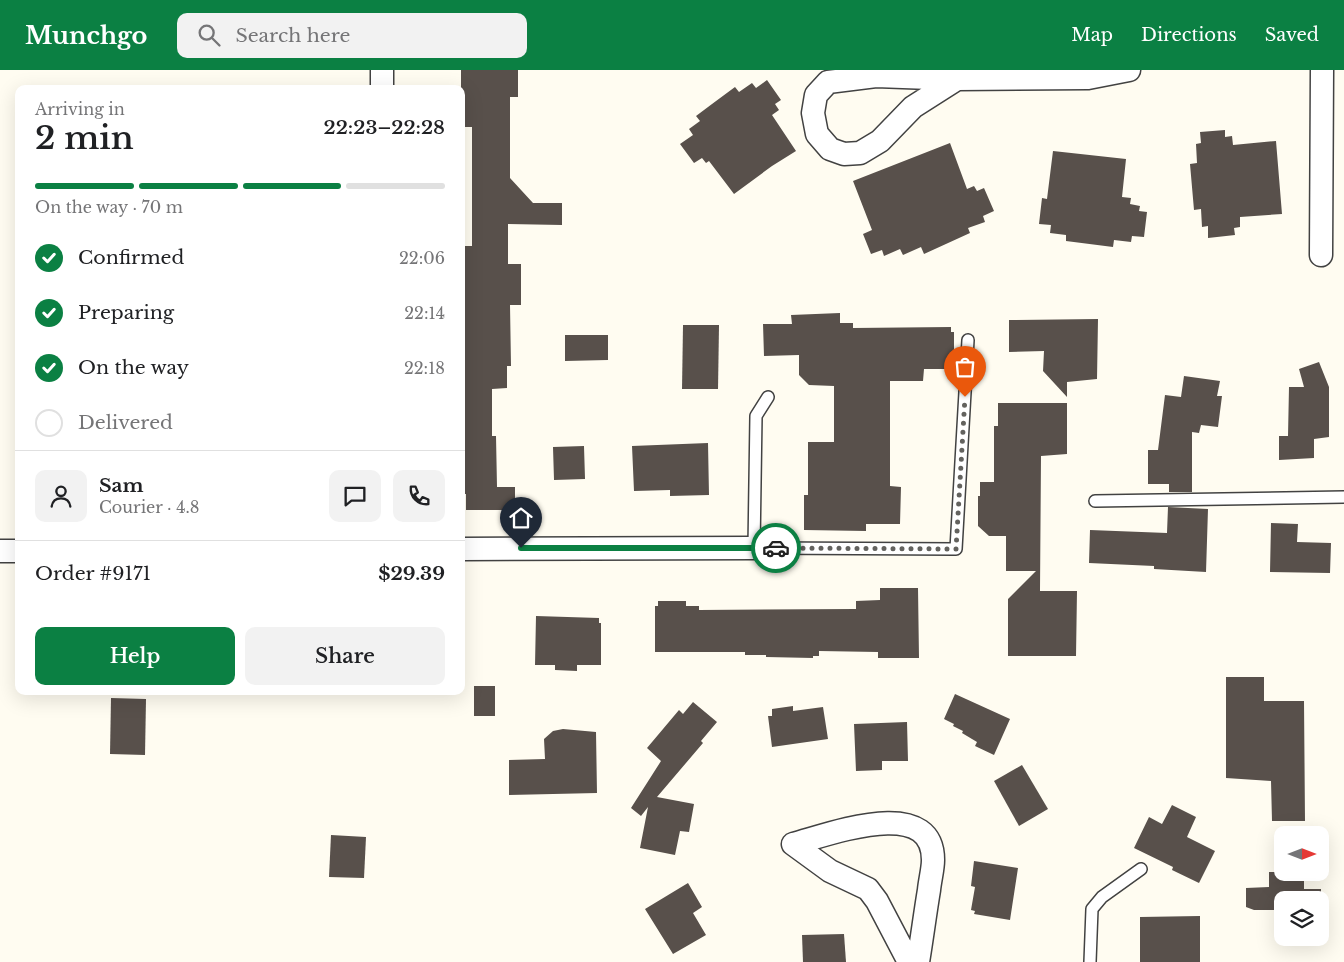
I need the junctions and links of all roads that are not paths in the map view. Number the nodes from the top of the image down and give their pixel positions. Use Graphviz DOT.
graph roads {
  1 [pos="382,70"];
  2 [pos="1129,70"];
  3 [pos="1322,70"];
  4 [pos="956,79"];
  5 [pos="382,85"];
  6 [pos="1321,255"];
  7 [pos="968,340"];
  8 [pos="768,397"];
  9 [pos="1344,497"];
  10 [pos="1095,501"];
  11 [pos="754,548"];
  12 [pos="465,549"];
  13 [pos="0,551"];
  14 [pos="15,551"];
  15 [pos="1141,869"];
  16 [pos="909,962"];
  17 [pos="918,962"];
  18 [pos="1090,962"];
  1 -- 5 [label="street"];
  2 -- 4 [label="street"];
  3 -- 6 [label="street"];
  4 -- 4 [label="street"];
  7 -- 11 [label="lane"];
  8 -- 11 [label="lane"];
  9 -- 10 [label="lane"];
  11 -- 12 [label="street"];
  13 -- 14 [label="street"];
  15 -- 18 [label="lane"];
  16 -- 17 [label="street"];
}
